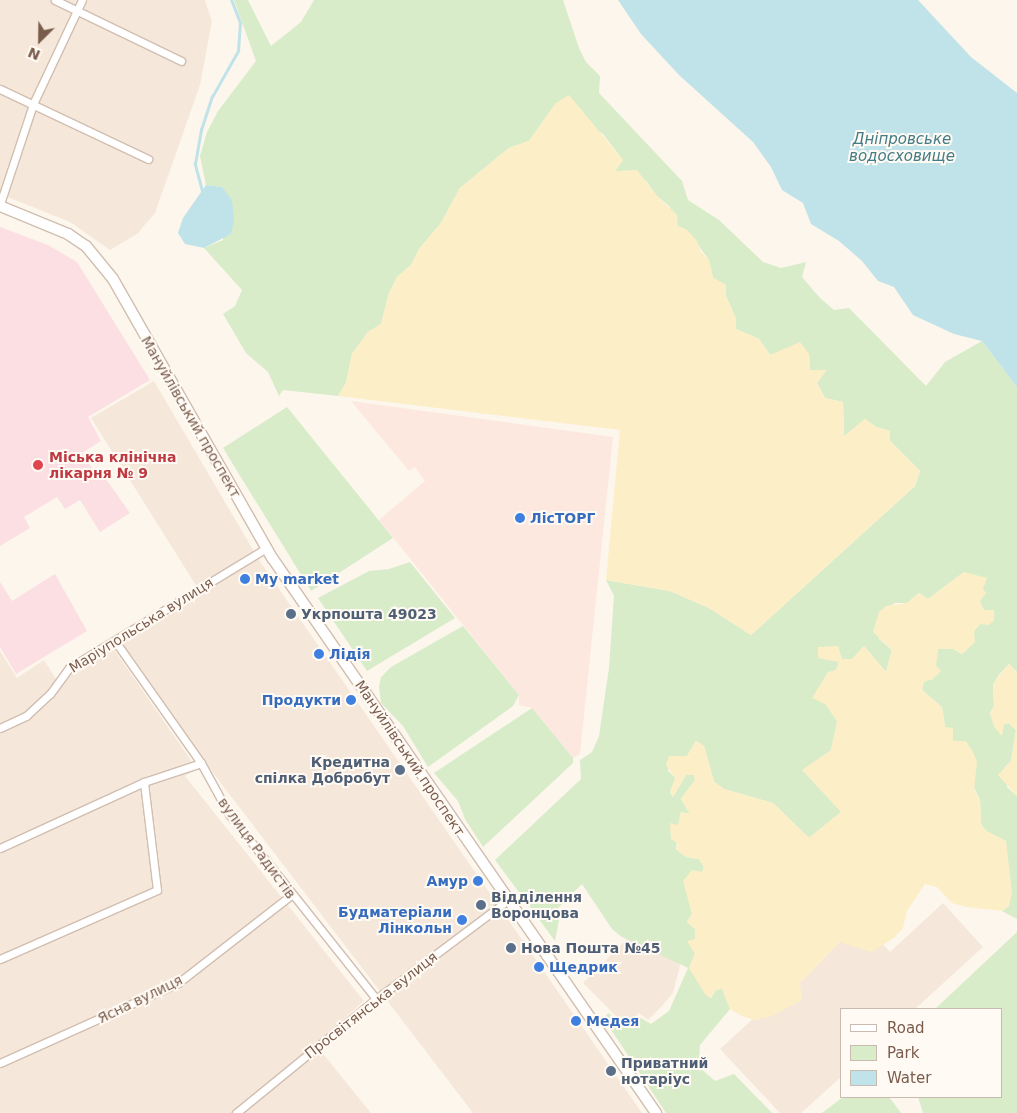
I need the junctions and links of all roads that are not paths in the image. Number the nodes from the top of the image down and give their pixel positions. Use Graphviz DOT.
graph roads {
  1 [pos="55,0"];
  2 [pos="82,0"];
  3 [pos="78,9"];
  4 [pos="181,61"];
  5 [pos="0,89"];
  6 [pos="33,104"];
  7 [pos="148,159"];
  8 [pos="0,205"];
  9 [pos="266,548"];
  10 [pos="115,641"];
  11 [pos="0,728"];
  12 [pos="201,763"];
  13 [pos="144,782"];
  14 [pos="0,848"];
  15 [pos="291,895"];
  16 [pos="508,900"];
  17 [pos="0,959"];
  18 [pos="376,999"];
  19 [pos="0,1063"];
  20 [pos="236,1113"];
  21 [pos="656,1113"];
  1 -- 3 [label="street"];
  2 -- 3 [label="street"];
  3 -- 4 [label="street"];
  3 -- 6 [label="street"];
  5 -- 6 [label="street"];
  6 -- 7 [label="street"];
  6 -- 8 [label="street"];
  8 -- 9 [label="main road, Мануйлівський проспект"];
  9 -- 10 [label="street, Маріупольська вулиця"];
  9 -- 16 [label="main road, Мануйлівський проспект"];
  10 -- 11 [label="street, Маріупольська вулиця"];
  10 -- 12 [label="street, вулиця Радистів"];
  12 -- 13 [label="street"];
  12 -- 15 [label="street, вулиця Радистів"];
  13 -- 14 [label="street"];
  13 -- 17 [label="street"];
  15 -- 18 [label="street, вулиця Радистів"];
  15 -- 19 [label="street, Ясна вулиця"];
  16 -- 18 [label="street, Просвітянська вулиця"];
  16 -- 21 [label="main road, Мануйлівський проспект"];
  18 -- 20 [label="street, Просвітянська вулиця"];
}
